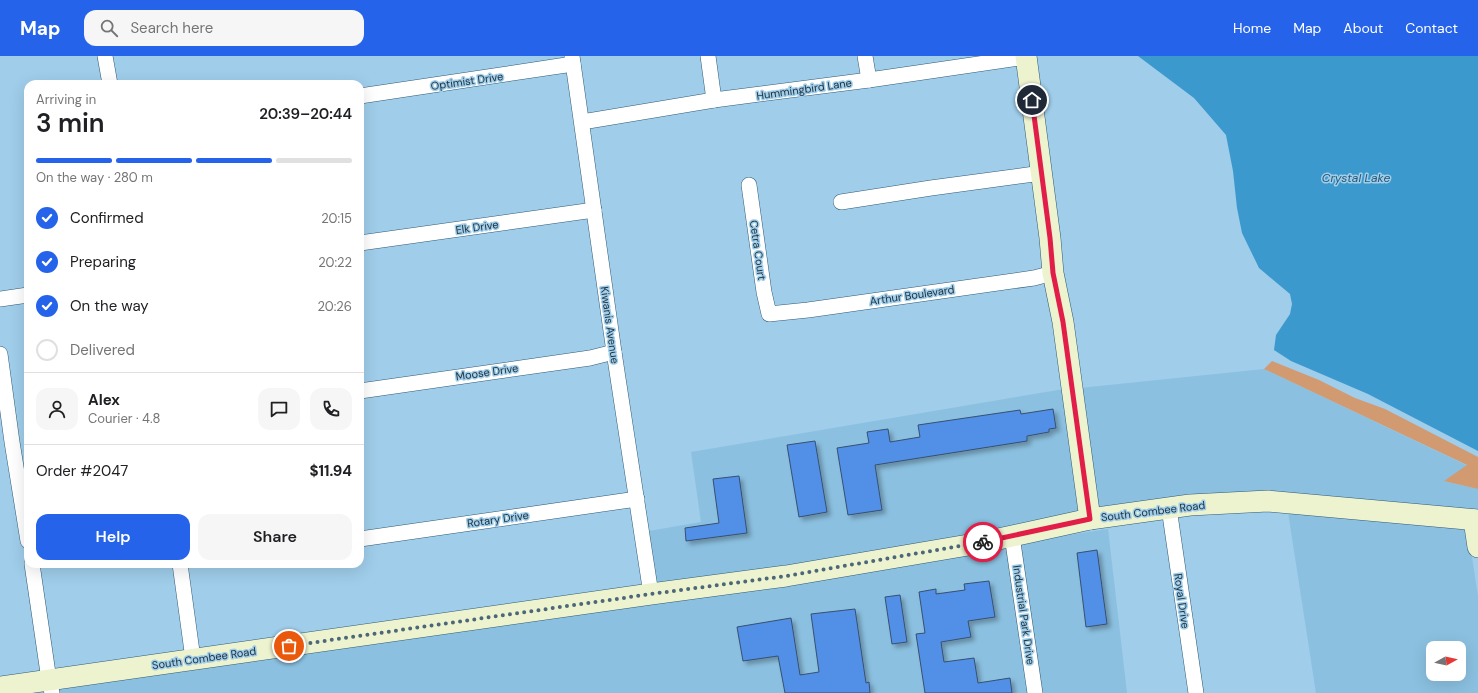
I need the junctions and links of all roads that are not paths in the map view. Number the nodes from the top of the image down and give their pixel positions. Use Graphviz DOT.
graph roads {
  1 [pos="105,56"];
  2 [pos="708,56"];
  3 [pos="866,56"];
  4 [pos="1026,56"];
  5 [pos="572,60"];
  6 [pos="109,80"];
  7 [pos="869,80"];
  8 [pos="364,95"];
  9 [pos="714,100"];
  10 [pos="582,122"];
  11 [pos="1042,173"];
  12 [pos="749,185"];
  13 [pos="841,202"];
  14 [pos="594,210"];
  15 [pos="364,242"];
  16 [pos="1053,273"];
  17 [pos="24,296"];
  18 [pos="0,299"];
  19 [pos="769,314"];
  20 [pos="614,352"];
  21 [pos="0,354"];
  22 [pos="364,390"];
  23 [pos="637,499"];
  24 [pos="1169,508"];
  25 [pos="24,516"];
  26 [pos="1090,519"];
  27 [pos="1476,520"];
  28 [pos="1012,536"];
  29 [pos="364,538"];
  30 [pos="1478,547"];
  31 [pos="33,568"];
  32 [pos="183,568"];
  33 [pos="651,594"];
  34 [pos="193,659"];
  35 [pos="0,687"];
  36 [pos="50,687"];
  37 [pos="1035,693"];
  38 [pos="1196,693"];
  1 -- 6 [label="street"];
  2 -- 9 [label="street"];
  3 -- 7 [label="street"];
  4 -- 7 [label="street, Hummingbird Lane"];
  4 -- 11 [label="main road"];
  5 -- 8 [label="street, Optimist Drive"];
  5 -- 10 [label="street, Kiwanis Avenue"];
  7 -- 9 [label="street, Hummingbird Lane"];
  9 -- 10 [label="street, Hummingbird Lane"];
  10 -- 14 [label="street, Kiwanis Avenue"];
  11 -- 13 [label="street"];
  11 -- 16 [label="main road"];
  12 -- 19 [label="street, Cetra Court"];
  14 -- 15 [label="street, Elk Drive"];
  14 -- 20 [label="street, Kiwanis Avenue"];
  16 -- 19 [label="street, Arthur Boulevard"];
  16 -- 26 [label="main road"];
  17 -- 18 [label="street"];
  20 -- 22 [label="street, Moose Drive"];
  20 -- 23 [label="street, Kiwanis Avenue"];
  21 -- 25 [label="street"];
  23 -- 29 [label="street, Rotary Drive"];
  23 -- 33 [label="street, Kiwanis Avenue"];
  24 -- 26 [label="main road, South Combee Road"];
  24 -- 27 [label="main road, South Combee Road"];
  24 -- 38 [label="street, Royal Drive"];
  26 -- 28 [label="main road, South Combee Road"];
  27 -- 30 [label="main road"];
  28 -- 33 [label="main road, South Combee Road"];
  28 -- 37 [label="street, Industrial Park Drive"];
  31 -- 36 [label="street"];
  32 -- 34 [label="street"];
  33 -- 34 [label="main road, South Combee Road"];
  34 -- 36 [label="main road, South Combee Road"];
  35 -- 36 [label="main road, South Combee Road"];
}
